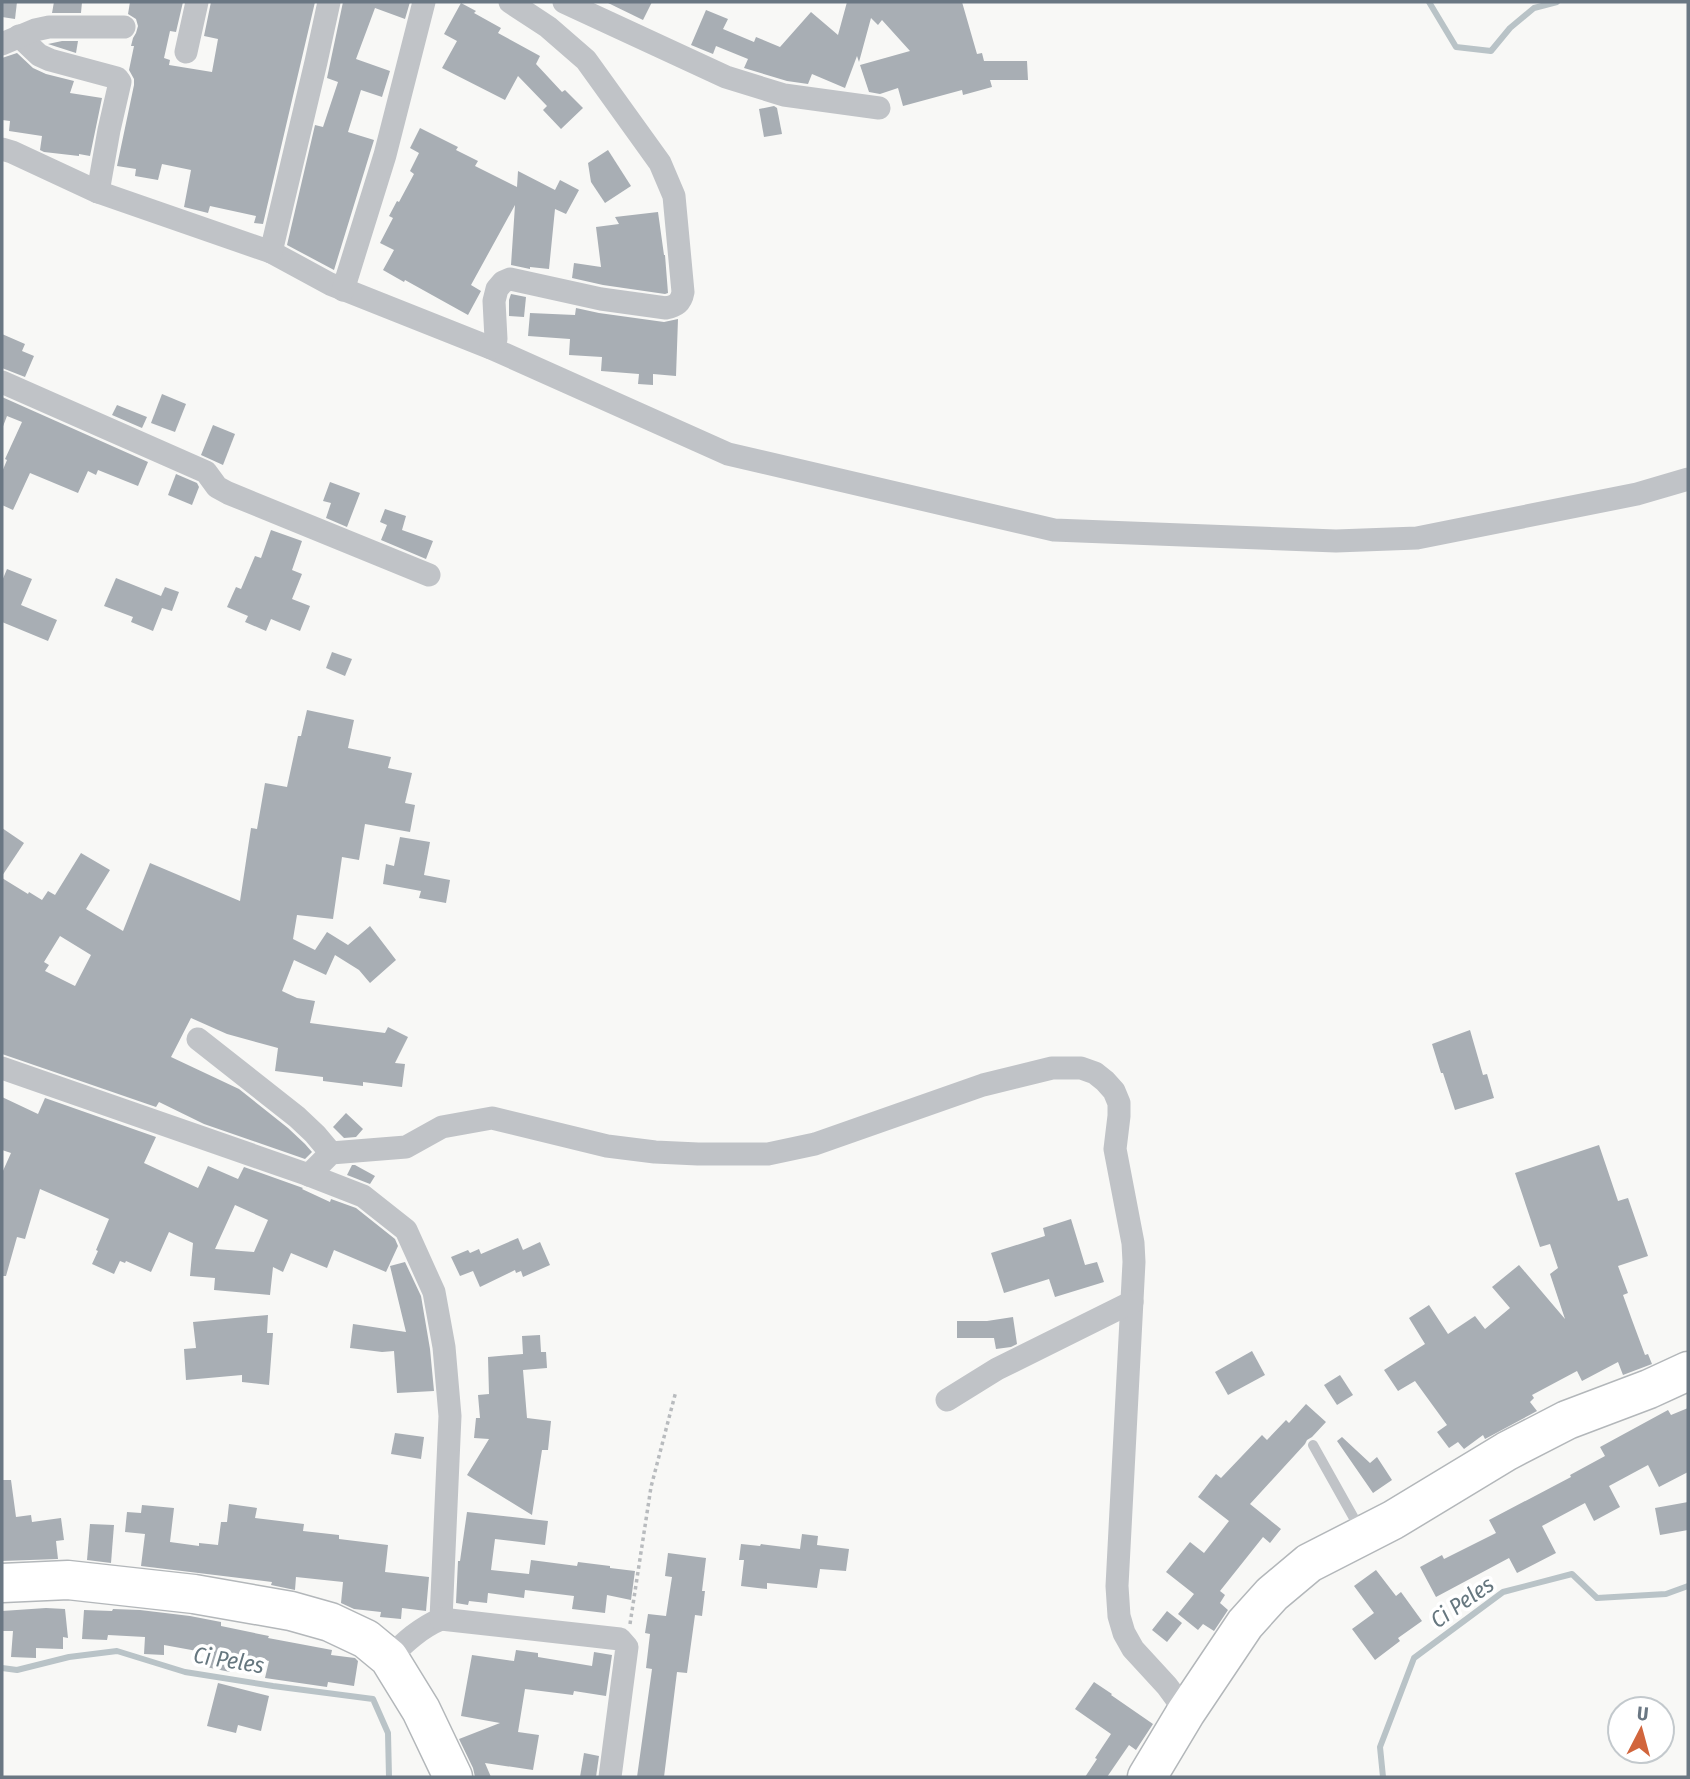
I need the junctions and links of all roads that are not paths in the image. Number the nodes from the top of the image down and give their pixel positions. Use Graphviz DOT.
graph roads {
  1 [pos="198,2"];
  2 [pos="329,2"];
  3 [pos="424,2"];
  4 [pos="510,2"];
  5 [pos="564,2"];
  6 [pos="124,27"];
  7 [pos="10,40"];
  8 [pos="186,52"];
  9 [pos="879,108"];
  10 [pos="2,149"];
  11 [pos="98,192"];
  12 [pos="271,251"];
  13 [pos="343,290"];
  14 [pos="491,348"];
  15 [pos="2,382"];
  16 [pos="1688,479"];
  17 [pos="429,575"];
  18 [pos="198,1038"];
  19 [pos="2,1068"];
  20 [pos="331,1153"];
  21 [pos="309,1175"];
  22 [pos="1132,1302"];
  23 [pos="1688,1371"];
  24 [pos="947,1400"];
  25 [pos="1313,1445"];
  26 [pos="1363,1535"];
  27 [pos="2,1583"];
  28 [pos="441,1619"];
  29 [pos="389,1658"];
  30 [pos="1186,1712"];
  31 [pos="453,1777"];
  32 [pos="610,1777"];
  33 [pos="1147,1777"];
  1 -- 8 [label="street"];
  2 -- 12 [label="street"];
  3 -- 13 [label="street"];
  4 -- 14 [label="street"];
  5 -- 9 [label="street"];
  6 -- 7 [label="street"];
  7 -- 11 [label="street"];
  10 -- 11 [label="street"];
  11 -- 12 [label="street"];
  12 -- 13 [label="street"];
  13 -- 14 [label="street"];
  14 -- 16 [label="street"];
  15 -- 17 [label="street"];
  18 -- 20 [label="street"];
  19 -- 21 [label="street"];
  20 -- 21 [label="street"];
  20 -- 22 [label="street"];
  21 -- 28 [label="street"];
  22 -- 24 [label="street"];
  22 -- 30 [label="street"];
  23 -- 26 [label="highway"];
  25 -- 26 [label="lane"];
  26 -- 30 [label="highway"];
  27 -- 29 [label="highway"];
  28 -- 29 [label="street"];
  28 -- 32 [label="street"];
  29 -- 31 [label="highway"];
  30 -- 33 [label="highway"];
}
